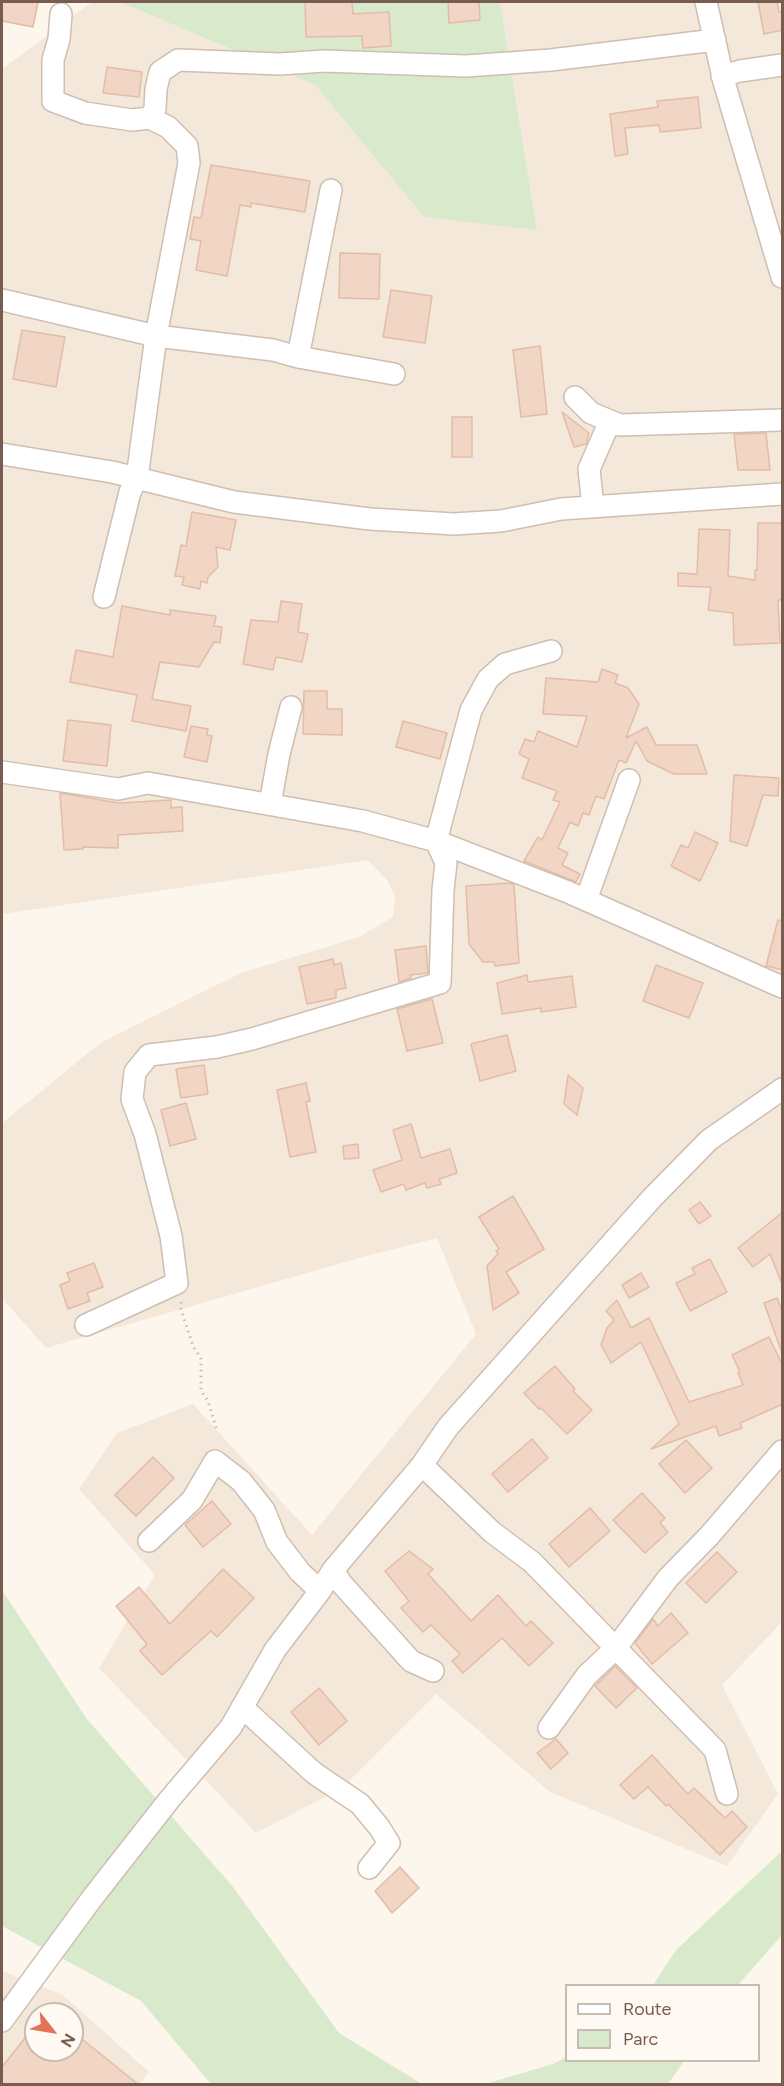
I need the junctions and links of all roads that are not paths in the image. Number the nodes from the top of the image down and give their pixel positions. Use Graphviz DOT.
graph roads {
  1 [pos="706,2"];
  2 [pos="61,14"];
  3 [pos="715,40"];
  4 [pos="783,65"];
  5 [pos="722,76"];
  6 [pos="150,118"];
  7 [pos="331,190"];
  8 [pos="783,277"];
  9 [pos="2,300"];
  10 [pos="156,336"];
  11 [pos="298,357"];
  12 [pos="394,374"];
  13 [pos="575,397"];
  14 [pos="783,420"];
  15 [pos="610,421"];
  16 [pos="2,454"];
  17 [pos="136,478"];
  18 [pos="783,494"];
  19 [pos="593,507"];
  20 [pos="104,597"];
  21 [pos="551,651"];
  22 [pos="291,706"];
  23 [pos="2,772"];
  24 [pos="629,780"];
  25 [pos="270,804"];
  26 [pos="436,841"];
  27 [pos="586,900"];
  28 [pos="783,987"];
  29 [pos="783,1089"];
  30 [pos="86,1324"];
  31 [pos="783,1451"];
  32 [pos="422,1466"];
  33 [pos="149,1541"];
  34 [pos="333,1570"];
  35 [pos="320,1592"];
  36 [pos="615,1649"];
  37 [pos="433,1671"];
  38 [pos="242,1707"];
  39 [pos="549,1728"];
  40 [pos="727,1794"];
  41 [pos="369,1868"];
  42 [pos="2,2021"];
  1 -- 3 [label="street"];
  2 -- 6 [label="street"];
  3 -- 5 [label="street"];
  3 -- 6 [label="street"];
  4 -- 5 [label="street"];
  5 -- 8 [label="street"];
  6 -- 10 [label="street"];
  7 -- 11 [label="street"];
  9 -- 10 [label="street"];
  10 -- 11 [label="street"];
  10 -- 17 [label="street"];
  11 -- 12 [label="street"];
  13 -- 15 [label="street"];
  14 -- 15 [label="street"];
  15 -- 19 [label="street"];
  16 -- 17 [label="street"];
  17 -- 19 [label="street"];
  17 -- 20 [label="street"];
  18 -- 19 [label="street"];
  21 -- 26 [label="street"];
  22 -- 25 [label="street"];
  23 -- 25 [label="street"];
  24 -- 27 [label="street"];
  25 -- 26 [label="street"];
  26 -- 27 [label="street"];
  26 -- 30 [label="street"];
  27 -- 28 [label="street"];
  29 -- 32 [label="street"];
  31 -- 36 [label="street"];
  32 -- 34 [label="street"];
  32 -- 36 [label="street"];
  33 -- 35 [label="street"];
  34 -- 35 [label="street"];
  34 -- 37 [label="street"];
  35 -- 38 [label="street"];
  36 -- 39 [label="street"];
  36 -- 40 [label="street"];
  38 -- 41 [label="street"];
  38 -- 42 [label="street"];
}
